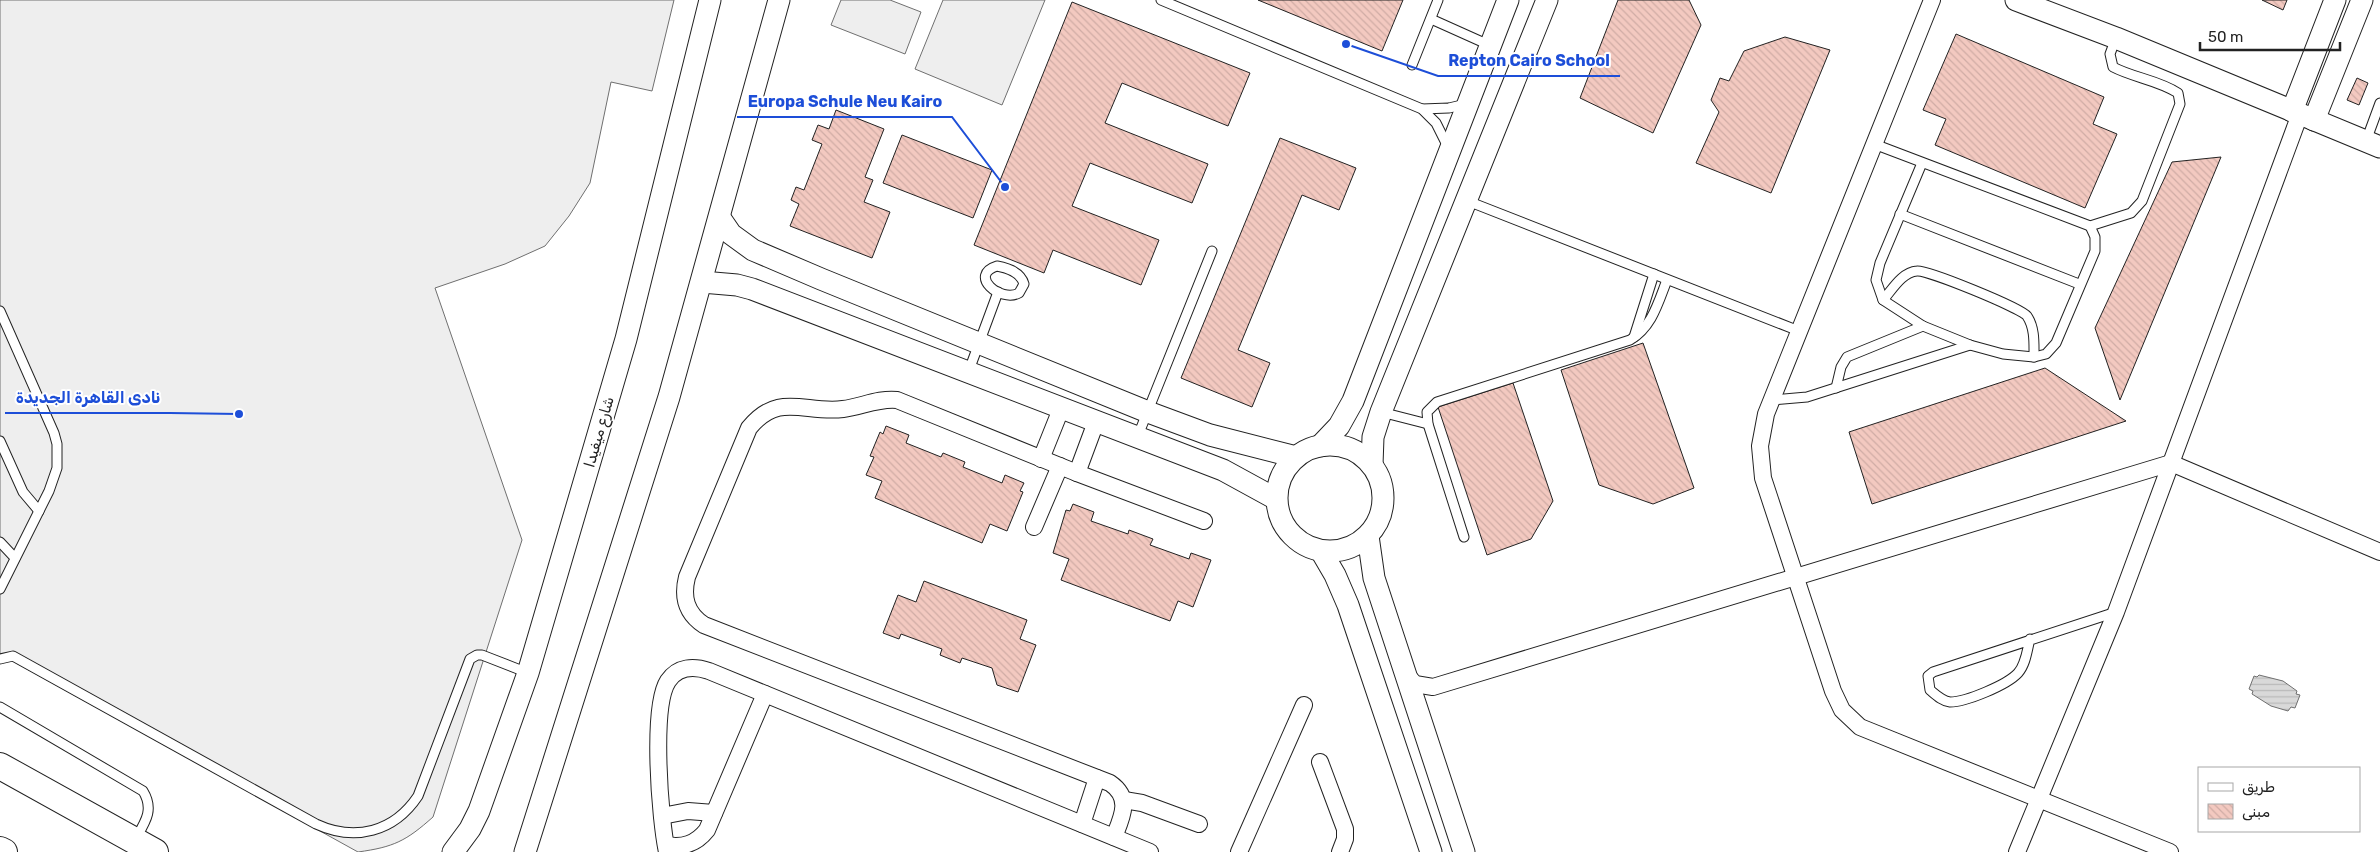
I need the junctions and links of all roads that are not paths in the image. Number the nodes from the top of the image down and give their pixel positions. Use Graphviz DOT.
graph roads {
  1 [pos="710,0"];
  2 [pos="779,0"];
  3 [pos="1161,0"];
  4 [pos="1438,0"];
  5 [pos="1508,0"];
  6 [pos="1546,0"];
  7 [pos="1932,0"];
  8 [pos="2016,0"];
  9 [pos="2335,0"];
  10 [pos="2362,0"];
  11 [pos="1431,19"];
  12 [pos="2116,38"];
  13 [pos="1489,45"];
  14 [pos="1412,65"];
  15 [pos="1466,104"];
  16 [pos="2380,104"];
  17 [pos="1422,109"];
  18 [pos="2302,115"];
  19 [pos="1874,144"];
  20 [pos="2373,144"];
  21 [pos="1449,150"];
  22 [pos="1922,163"];
  23 [pos="1464,200"];
  24 [pos="1900,214"];
  25 [pos="720,218"];
  26 [pos="2090,226"];
  27 [pos="1212,251"];
  28 [pos="1654,274"];
  29 [pos="821,279"];
  30 [pos="1667,280"];
  31 [pos="702,282"];
  32 [pos="2079,284"];
  33 [pos="998,292"];
  34 [pos="1883,300"];
  35 [pos="883,305"];
  36 [pos="0,311"];
  37 [pos="810,312"];
  38 [pos="1923,326"];
  39 [pos="1799,331"];
  40 [pos="873,336"];
  41 [pos="1634,338"];
  42 [pos="978,344"];
  43 [pos="1970,346"];
  44 [pos="2034,357"];
  45 [pos="968,373"];
  46 [pos="1836,388"];
  47 [pos="1772,400"];
  48 [pos="1061,409"];
  49 [pos="1148,412"];
  50 [pos="1380,412"];
  51 [pos="1096,422"];
  52 [pos="1428,424"];
  53 [pos="1137,438"];
  54 [pos="0,440"];
  55 [pos="1320,446"];
  56 [pos="1296,457"];
  57 [pos="1041,459"];
  58 [pos="2171,463"];
  59 [pos="1372,465"];
  60 [pos="1060,466"];
  61 [pos="1077,473"];
  62 [pos="1276,499"];
  63 [pos="39,512"];
  64 [pos="1204,521"];
  65 [pos="1034,527"];
  66 [pos="1368,536"];
  67 [pos="1464,536"];
  68 [pos="0,542"];
  69 [pos="1321,551"];
  70 [pos="2380,552"];
  71 [pos="15,558"];
  72 [pos="1795,578"];
  73 [pos="0,588"];
  74 [pos="2116,612"];
  75 [pos="2030,639"];
  76 [pos="0,659"];
  77 [pos="528,673"];
  78 [pos="1407,680"];
  79 [pos="765,694"];
  80 [pos="1378,698"];
  81 [pos="1304,705"];
  82 [pos="0,707"];
  83 [pos="1320,762"];
  84 [pos="0,766"];
  85 [pos="1097,778"];
  86 [pos="1124,800"];
  87 [pos="2038,800"];
  88 [pos="714,813"];
  89 [pos="662,816"];
  90 [pos="1082,824"];
  91 [pos="1199,824"];
  92 [pos="1114,837"];
  93 [pos="145,846"];
  94 [pos="667,849"];
  95 [pos="0,850"];
  96 [pos="1244,851"];
  97 [pos="4,852"];
  98 [pos="453,852"];
  99 [pos="526,852"];
  100 [pos="1150,852"];
  101 [pos="1340,852"];
  102 [pos="1431,852"];
  103 [pos="1464,852"];
  104 [pos="2017,852"];
  105 [pos="2170,852"];
  1 -- 77 [label="street, شارع ميفيدا"];
  2 -- 25 [label="street"];
  3 -- 17 [label="lane"];
  4 -- 11 [label="lane"];
  5 -- 13 [label="street"];
  6 -- 23 [label="street"];
  7 -- 19 [label="street"];
  8 -- 12 [label="street"];
  9 -- 18 [label="street"];
  10 -- 18 [label="street"];
  11 -- 13 [label="lane"];
  11 -- 14 [label="lane"];
  12 -- 18 [label="street"];
  12 -- 26 [label="lane"];
  13 -- 15 [label="street"];
  15 -- 17 [label="lane"];
  15 -- 21 [label="street"];
  16 -- 20 [label="lane"];
  17 -- 21 [label="lane"];
  18 -- 20 [label="street"];
  18 -- 58 [label="street"];
  19 -- 22 [label="lane"];
  19 -- 39 [label="street"];
  21 -- 55 [label="street"];
  22 -- 24 [label="lane"];
  22 -- 26 [label="lane"];
  23 -- 28 [label="lane"];
  23 -- 50 [label="street"];
  24 -- 32 [label="lane"];
  24 -- 34 [label="lane"];
  25 -- 29 [label="street"];
  25 -- 31 [label="street"];
  26 -- 32 [label="lane"];
  27 -- 49 [label="lane"];
  28 -- 30 [label="lane"];
  28 -- 41 [label="lane"];
  29 -- 35 [label="street"];
  29 -- 37 [label="street"];
  30 -- 39 [label="lane"];
  30 -- 41 [label="lane"];
  31 -- 37 [label="street"];
  31 -- 99 [label="street"];
  32 -- 44 [label="lane"];
  33 -- 42 [label="lane"];
  34 -- 38 [label="lane"];
  34 -- 44 [label="lane"];
  35 -- 40 [label="street"];
  35 -- 42 [label="street"];
  36 -- 63 [label="lane"];
  37 -- 40 [label="street"];
  38 -- 43 [label="lane"];
  38 -- 46 [label="lane"];
  39 -- 47 [label="street"];
  40 -- 45 [label="street"];
  41 -- 52 [label="lane"];
  42 -- 45 [label="lane"];
  42 -- 49 [label="street"];
  43 -- 44 [label="lane"];
  43 -- 46 [label="lane"];
  45 -- 48 [label="street"];
  46 -- 47 [label="lane"];
  47 -- 72 [label="street"];
  48 -- 51 [label="street"];
  48 -- 57 [label="street"];
  49 -- 53 [label="lane"];
  49 -- 56 [label="street"];
  50 -- 52 [label="lane"];
  50 -- 59 [label="street"];
  51 -- 53 [label="street"];
  51 -- 61 [label="street"];
  52 -- 67 [label="lane"];
  53 -- 62 [label="street"];
  54 -- 63 [label="lane"];
  55 -- 56 [label="street"];
  55 -- 59 [label="street"];
  56 -- 62 [label="street"];
  57 -- 60 [label="street"];
  57 -- 85 [label="street"];
  58 -- 70 [label="street"];
  58 -- 72 [label="street"];
  58 -- 74 [label="street"];
  59 -- 66 [label="street"];
  60 -- 61 [label="street"];
  60 -- 65 [label="street"];
  61 -- 64 [label="street"];
  62 -- 69 [label="street"];
  63 -- 71 [label="lane"];
  66 -- 69 [label="street"];
  66 -- 78 [label="street"];
  68 -- 71 [label="lane"];
  69 -- 80 [label="street"];
  71 -- 73 [label="lane"];
  72 -- 78 [label="street"];
  72 -- 87 [label="street"];
  74 -- 75 [label="lane"];
  74 -- 87 [label="street"];
  75 -- 75 [label="lane"];
  76 -- 77 [label="lane"];
  77 -- 98 [label="street, شارع ميفيدا"];
  78 -- 80 [label="street"];
  78 -- 103 [label="street"];
  79 -- 88 [label="street"];
  79 -- 89 [label="street"];
  79 -- 90 [label="street"];
  80 -- 102 [label="street"];
  81 -- 96 [label="street"];
  82 -- 93 [label="lane"];
  83 -- 101 [label="street"];
  84 -- 93 [label="main road"];
  85 -- 86 [label="street"];
  85 -- 90 [label="street"];
  86 -- 91 [label="street"];
  86 -- 92 [label="street"];
  87 -- 104 [label="street"];
  87 -- 105 [label="street"];
  88 -- 89 [label="street"];
  88 -- 94 [label="street"];
  89 -- 94 [label="street"];
  90 -- 92 [label="street"];
  92 -- 100 [label="street"];
  95 -- 97 [label="main road"];
}
